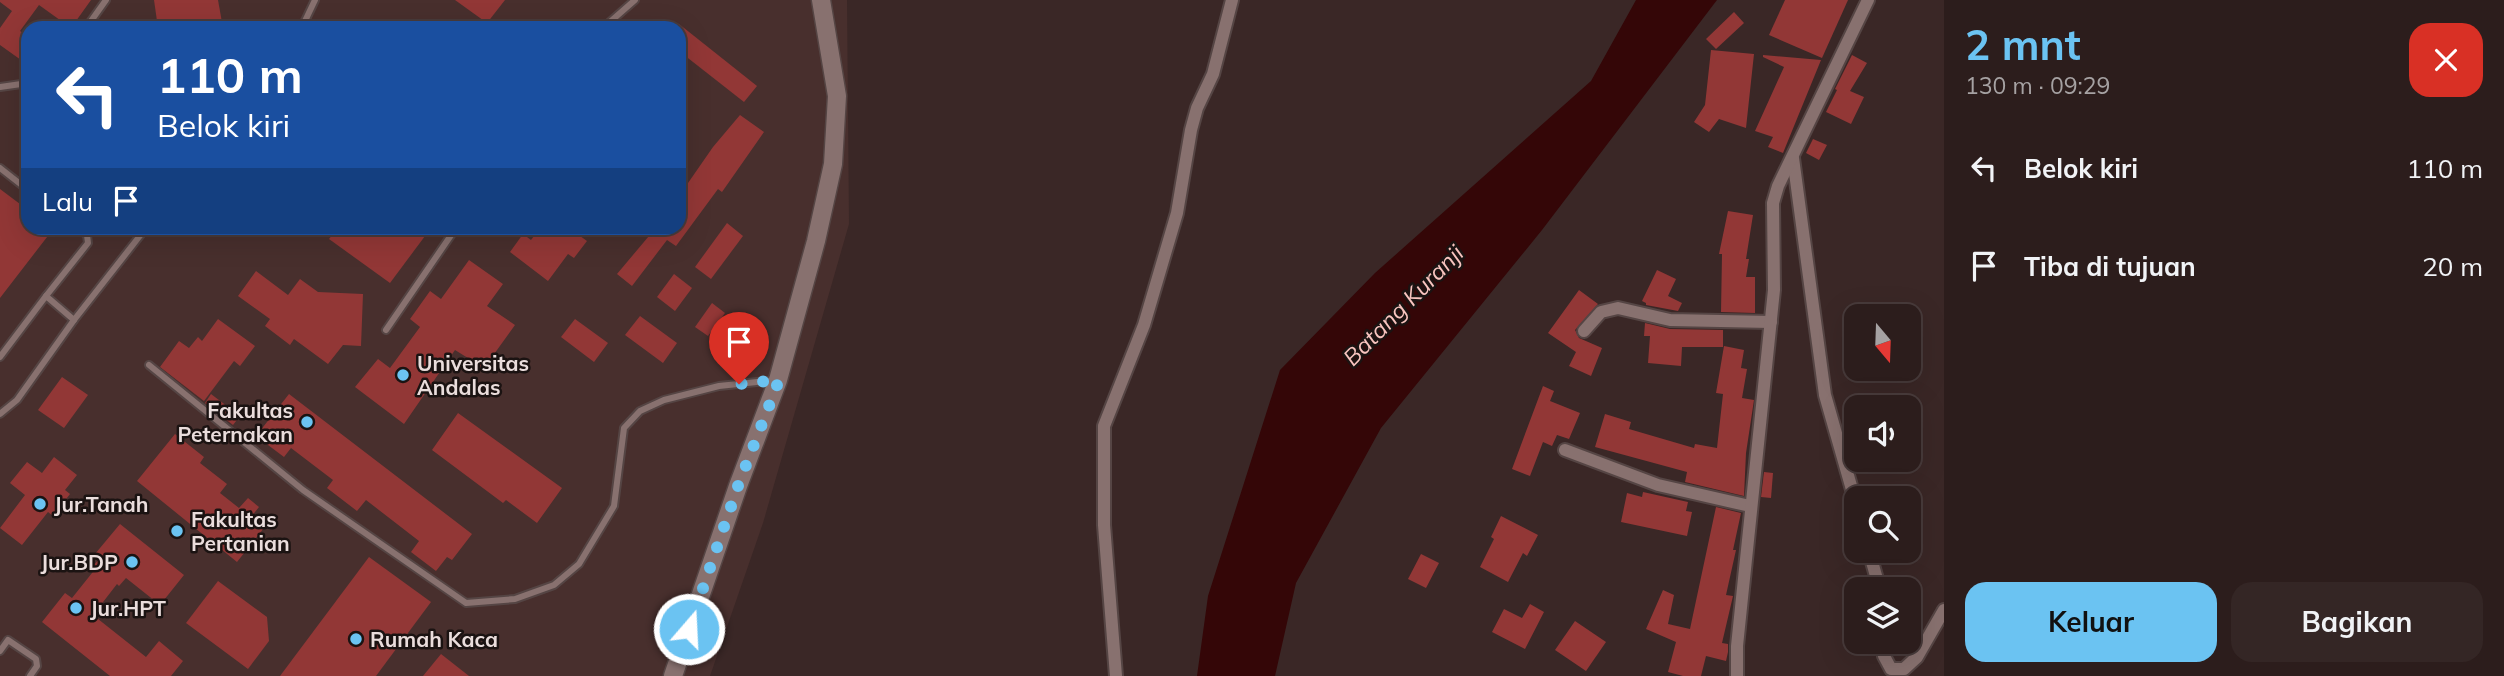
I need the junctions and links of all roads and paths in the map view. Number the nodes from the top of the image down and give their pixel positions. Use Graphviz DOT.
graph roads {
  1 [pos="106,0"];
  2 [pos="315,0"];
  3 [pos="635,0"];
  4 [pos="821,0"];
  5 [pos="1232,0"];
  6 [pos="1868,0"];
  7 [pos="91,21"];
  8 [pos="303,21"];
  9 [pos="608,21"];
  10 [pos="21,84"];
  11 [pos="0,87"];
  12 [pos="1793,158"];
  13 [pos="0,168"];
  14 [pos="21,184"];
  15 [pos="87,235"];
  16 [pos="141,235"];
  17 [pos="451,235"];
  18 [pos="46,296"];
  19 [pos="74,320"];
  20 [pos="1771,322"];
  21 [pos="386,330"];
  22 [pos="1584,331"];
  23 [pos="0,357"];
  24 [pos="149,365"];
  25 [pos="779,380"];
  26 [pos="0,414"];
  27 [pos="1565,450"];
  28 [pos="1851,486"];
  29 [pos="1750,506"];
  30 [pos="1944,610"];
  31 [pos="1921,650"];
  32 [pos="0,652"];
  33 [pos="1884,654"];
  34 [pos="1919,654"];
  35 [pos="30,676"];
  36 [pos="673,676"];
  37 [pos="1116,676"];
  38 [pos="1737,676"];
  1 -- 7 [label="lane"];
  2 -- 8 [label="lane"];
  3 -- 9 [label="lane"];
  4 -- 25 [label="street"];
  5 -- 37 [label="street"];
  6 -- 12 [label="street"];
  10 -- 11 [label="lane"];
  12 -- 20 [label="street"];
  12 -- 28 [label="street"];
  13 -- 14 [label="lane"];
  15 -- 18 [label="lane"];
  16 -- 19 [label="lane"];
  17 -- 21 [label="lane"];
  18 -- 19 [label="lane"];
  18 -- 23 [label="lane"];
  19 -- 26 [label="lane"];
  20 -- 22 [label="street"];
  20 -- 29 [label="street"];
  24 -- 25 [label="lane"];
  25 -- 36 [label="street"];
  27 -- 29 [label="street"];
  29 -- 38 [label="street"];
  30 -- 31 [label="street"];
  32 -- 35 [label="lane"];
  33 -- 34 [label="street"];
}
